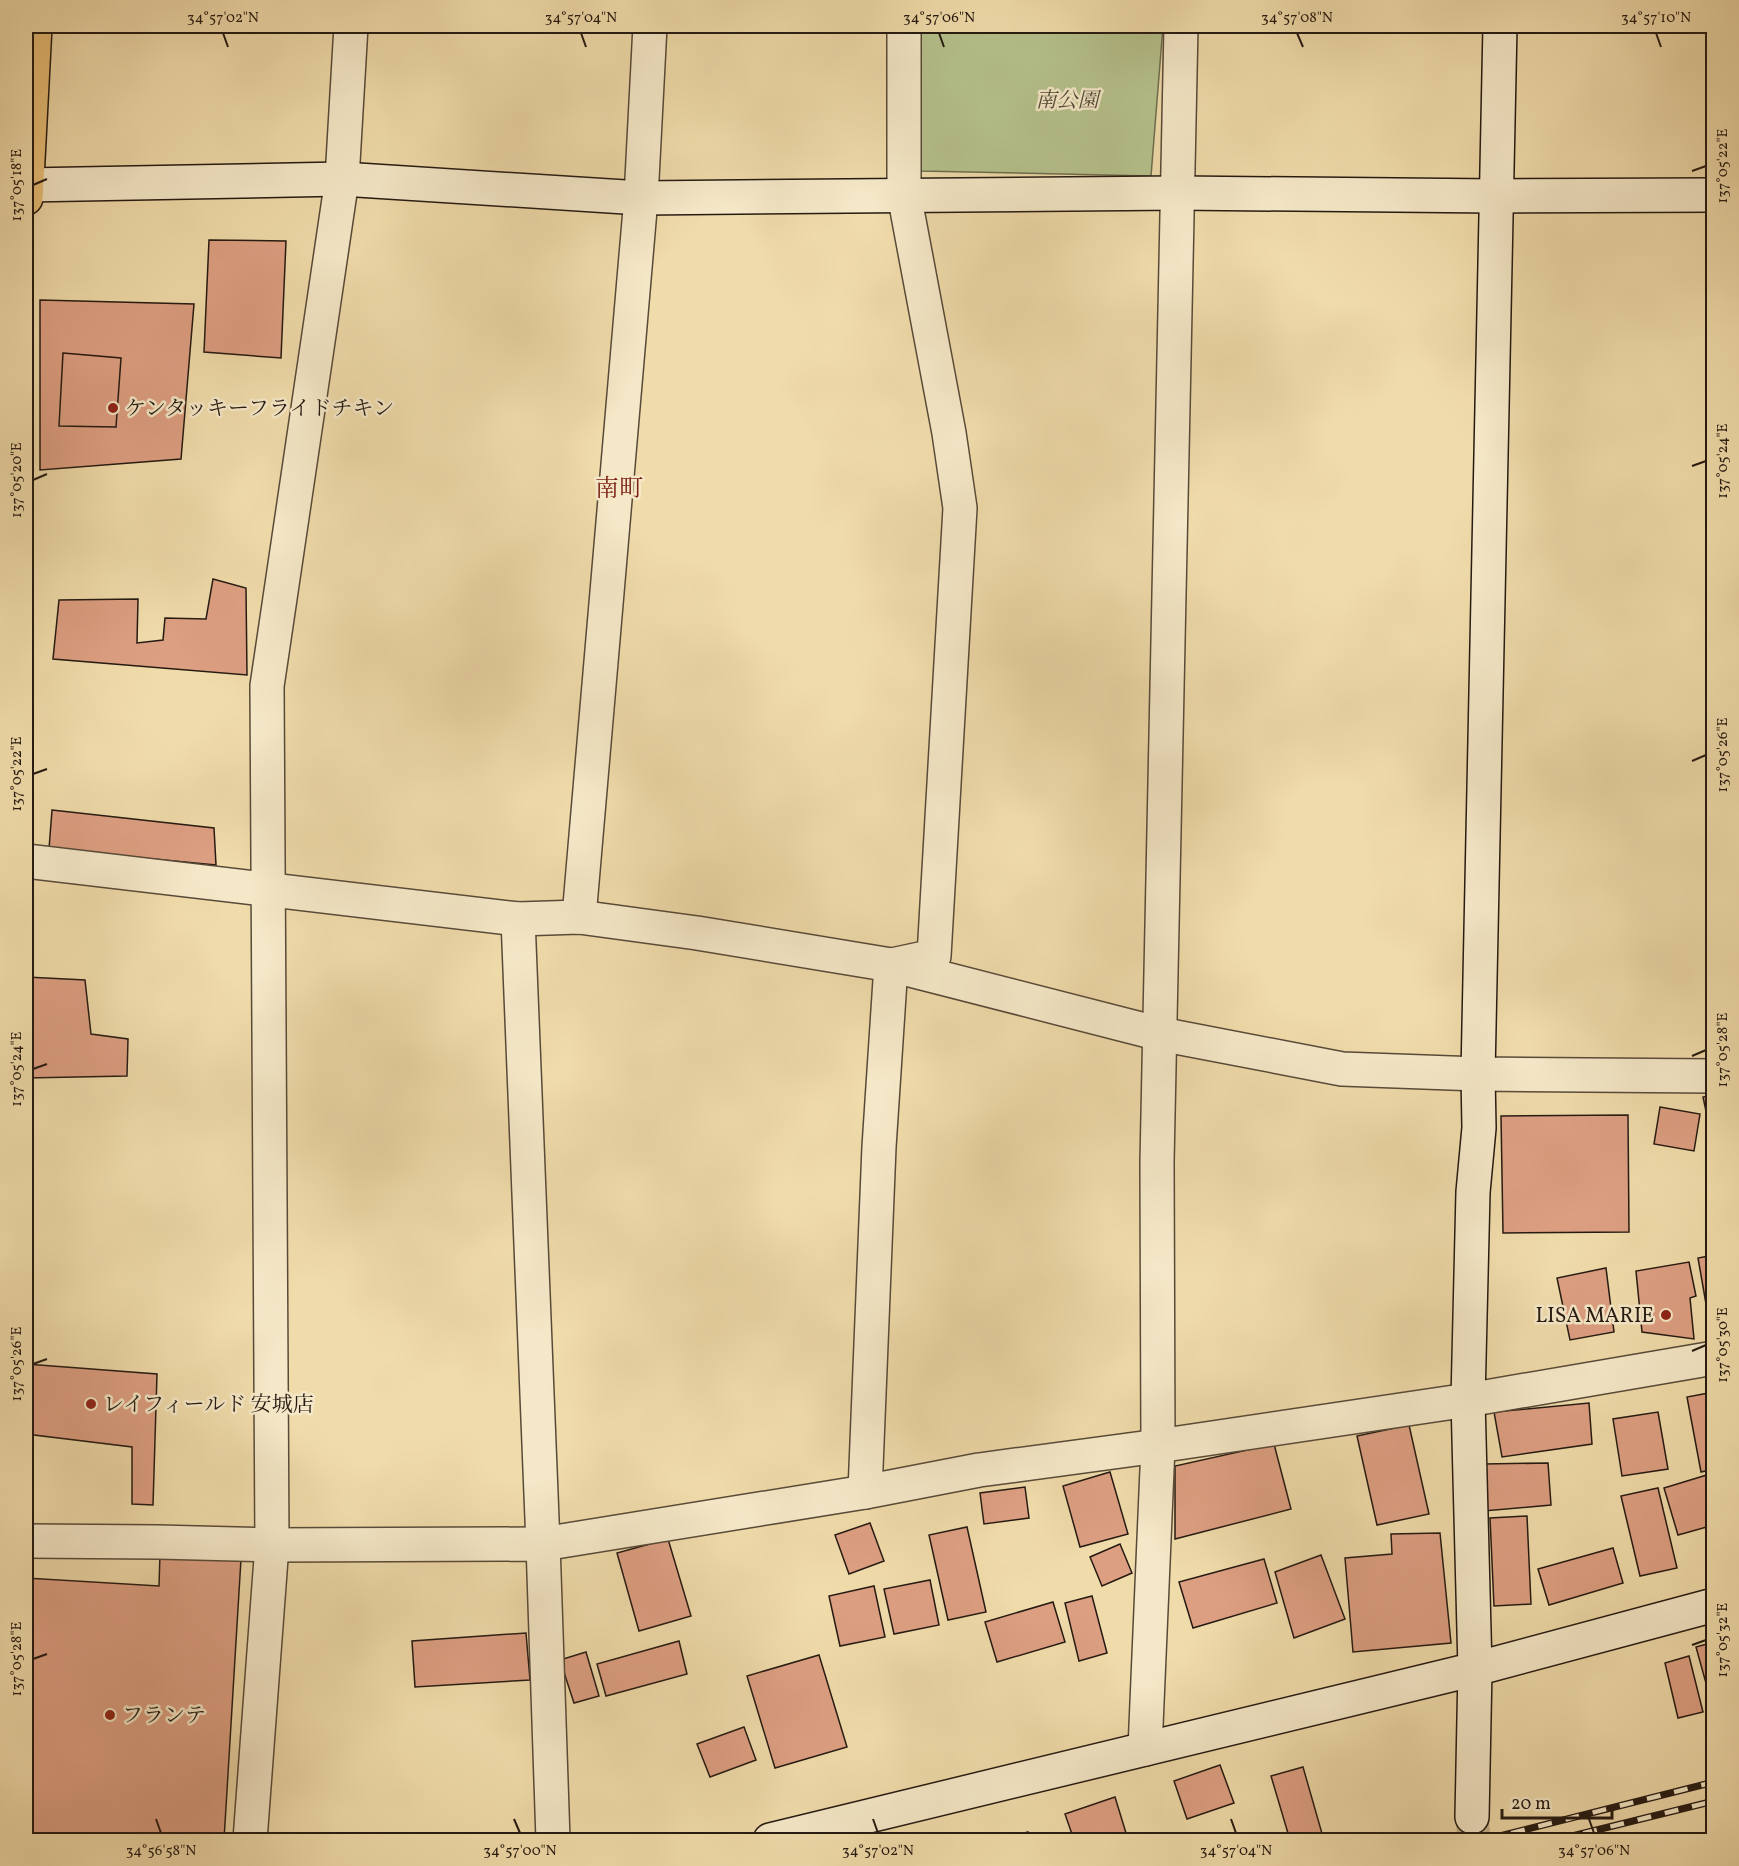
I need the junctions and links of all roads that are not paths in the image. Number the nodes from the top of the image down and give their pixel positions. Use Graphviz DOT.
graph roads {
  1 [pos="34,26"];
  2 [pos="351,26"];
  3 [pos="650,26"];
  4 [pos="904,26"];
  5 [pos="1181,26"];
  6 [pos="1500,26"];
  7 [pos="342,178"];
  8 [pos="26,185"];
  9 [pos="1178,193"];
  10 [pos="904,194"];
  11 [pos="1713,195"];
  12 [pos="1496,196"];
  13 [pos="26,198"];
  14 [pos="641,198"];
  15 [pos="26,861"];
  16 [pos="268,891"];
  17 [pos="579,917"];
  18 [pos="518,920"];
  19 [pos="891,965"];
  20 [pos="1160,1034"];
  21 [pos="1478,1074"];
  22 [pos="1713,1076"];
  23 [pos="1713,1358"];
  24 [pos="1468,1400"];
  25 [pos="1158,1446"];
  26 [pos="865,1492"];
  27 [pos="26,1541"];
  28 [pos="543,1544"];
  29 [pos="272,1545"];
  30 [pos="1713,1605"];
  31 [pos="1475,1669"];
  32 [pos="1145,1749"];
  33 [pos="1472,1816"];
  34 [pos="250,1840"];
  35 [pos="553,1840"];
  36 [pos="770,1840"];
  1 -- 8 [label="main road"];
  2 -- 7 [label="street"];
  3 -- 14 [label="street"];
  4 -- 10 [label="street"];
  5 -- 9 [label="street"];
  6 -- 12 [label="street"];
  7 -- 8 [label="street"];
  7 -- 14 [label="street"];
  7 -- 16 [label="street"];
  8 -- 13 [label="main road"];
  9 -- 10 [label="street"];
  9 -- 12 [label="street"];
  9 -- 20 [label="street"];
  10 -- 14 [label="street"];
  10 -- 19 [label="street"];
  11 -- 12 [label="street"];
  12 -- 21 [label="street"];
  14 -- 17 [label="street"];
  15 -- 16 [label="street"];
  16 -- 18 [label="street"];
  16 -- 29 [label="street"];
  17 -- 18 [label="street"];
  17 -- 19 [label="street"];
  18 -- 28 [label="street"];
  19 -- 20 [label="street"];
  19 -- 26 [label="street"];
  20 -- 21 [label="street"];
  20 -- 25 [label="street"];
  21 -- 22 [label="street"];
  21 -- 24 [label="street"];
  23 -- 24 [label="street"];
  24 -- 25 [label="street"];
  24 -- 31 [label="street"];
  25 -- 26 [label="street"];
  25 -- 32 [label="street"];
  26 -- 28 [label="street"];
  27 -- 29 [label="street"];
  28 -- 29 [label="street"];
  28 -- 35 [label="street"];
  29 -- 34 [label="street"];
  30 -- 31 [label="street"];
  31 -- 32 [label="street"];
  31 -- 33 [label="street"];
  32 -- 36 [label="street"];
}
